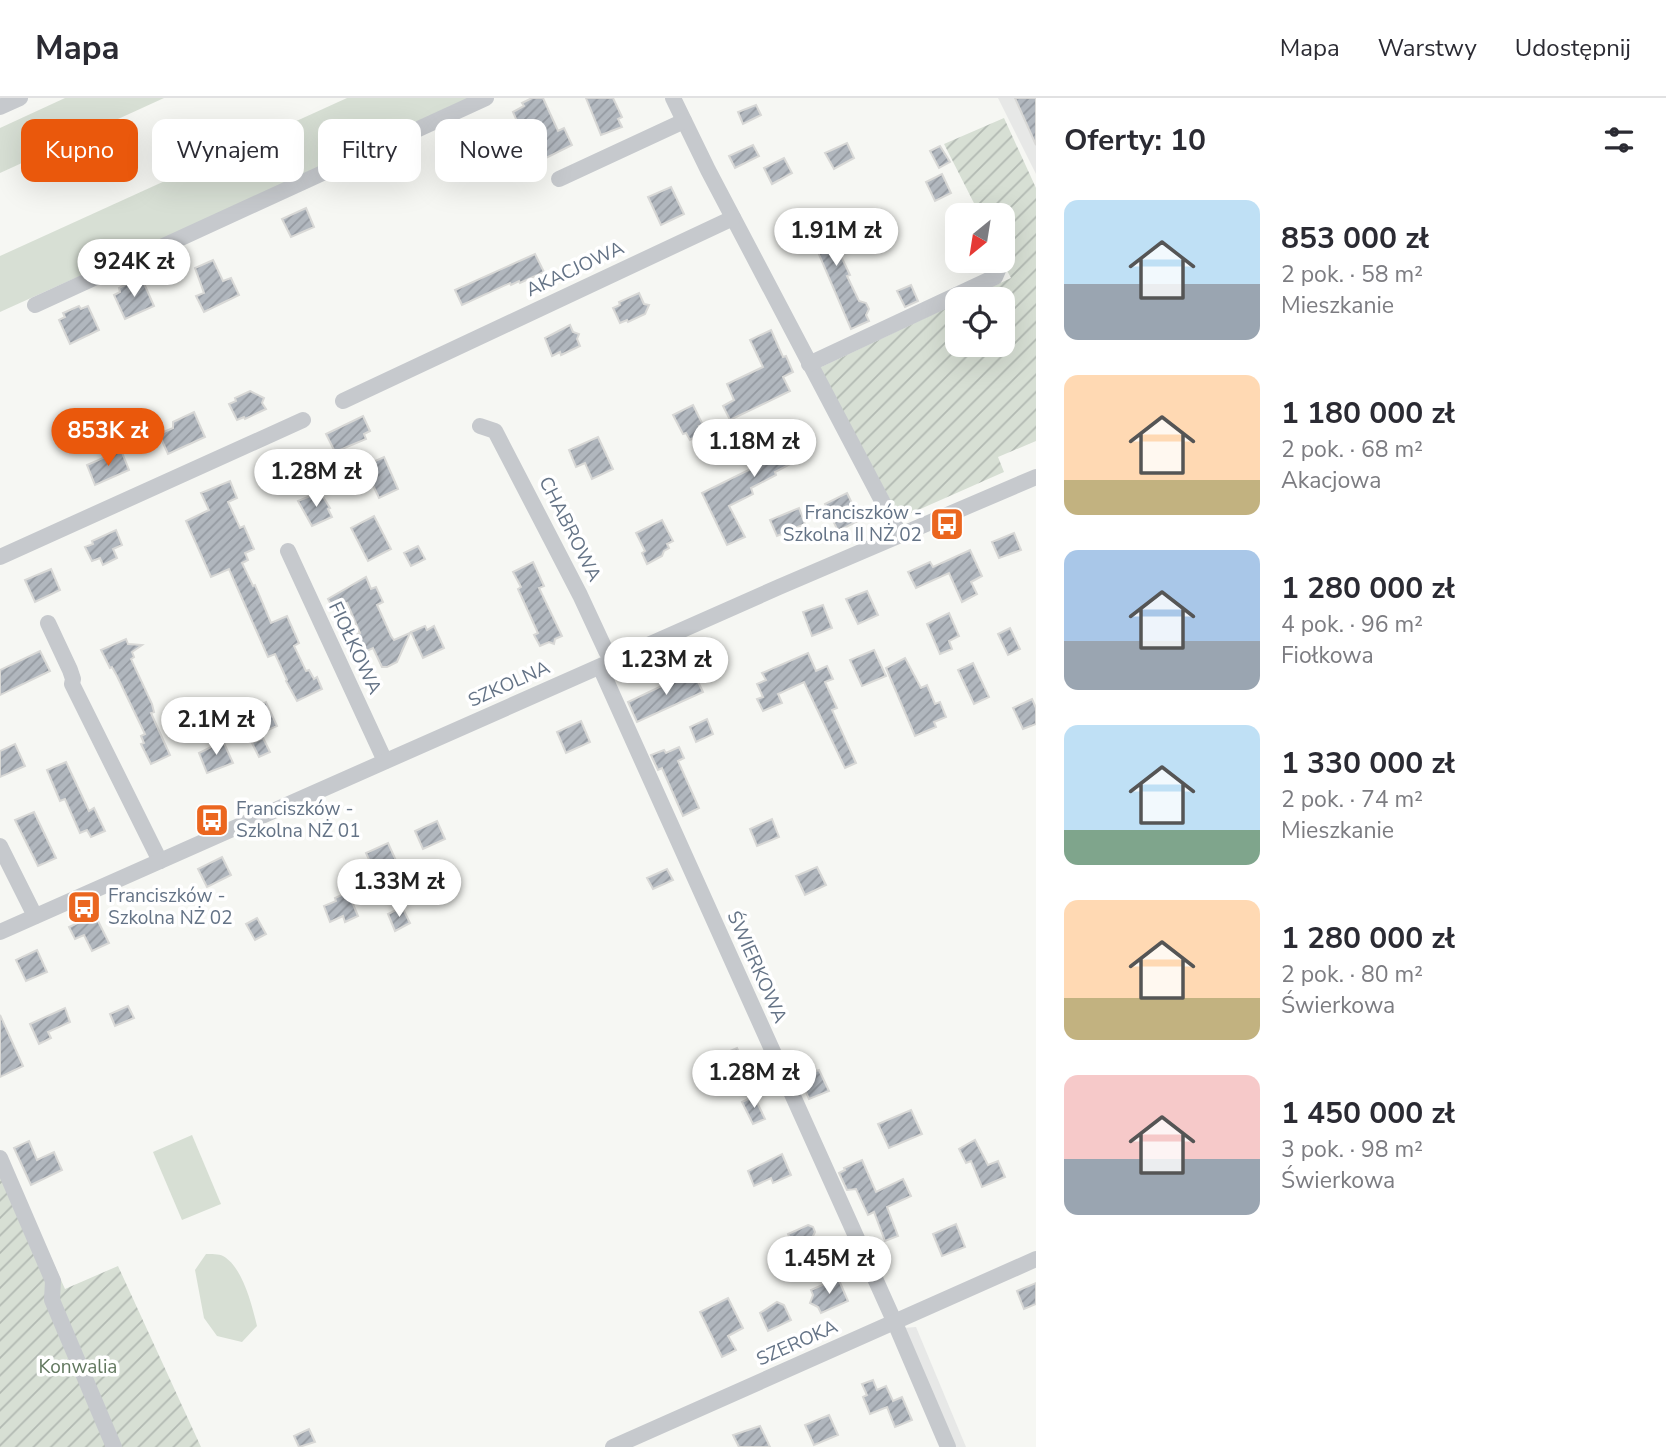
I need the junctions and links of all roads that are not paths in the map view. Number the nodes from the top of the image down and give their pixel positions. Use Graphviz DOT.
graph roads {
  1 [pos="20,98"];
  2 [pos="486,98"];
  3 [pos="673,98"];
  4 [pos="0,107"];
  5 [pos="684,121"];
  6 [pos="559,179"];
  7 [pos="733,218"];
  8 [pos="997,273"];
  9 [pos="35,305"];
  10 [pos="809,364"];
  11 [pos="343,401"];
  12 [pos="303,420"];
  13 [pos="481,426"];
  14 [pos="1036,477"];
  15 [pos="900,536"];
  16 [pos="288,551"];
  17 [pos="0,558"];
  18 [pos="48,623"];
  19 [pos="606,663"];
  20 [pos="385,761"];
  21 [pos="0,846"];
  22 [pos="160,861"];
  23 [pos="35,916"];
  24 [pos="0,932"];
  25 [pos="0,1158"];
  26 [pos="1036,1259"];
  27 [pos="895,1323"];
  28 [pos="114,1447"];
  29 [pos="613,1447"];
  30 [pos="948,1447"];
  1 -- 4 [label="street"];
  2 -- 9 [label="street"];
  3 -- 5 [label="street"];
  5 -- 6 [label="street"];
  5 -- 7 [label="street"];
  7 -- 10 [label="street"];
  7 -- 11 [label="street, AKACJOWA"];
  8 -- 10 [label="street"];
  10 -- 15 [label="street"];
  12 -- 17 [label="street"];
  13 -- 19 [label="street, CHABROWA"];
  14 -- 15 [label="street, SZKOLNA"];
  15 -- 19 [label="street, SZKOLNA"];
  16 -- 20 [label="street, FIOŁKOWA"];
  18 -- 22 [label="street"];
  19 -- 20 [label="street, SZKOLNA"];
  19 -- 27 [label="street, ŚWIERKOWA"];
  20 -- 22 [label="street, SZKOLNA"];
  21 -- 23 [label="street"];
  22 -- 23 [label="street, SZKOLNA"];
  23 -- 24 [label="street, SZKOLNA"];
  25 -- 28 [label="street"];
  26 -- 27 [label="street, SZEROKA"];
  27 -- 29 [label="street, SZEROKA"];
  27 -- 30 [label="street, ŚWIERKOWA"];
}
